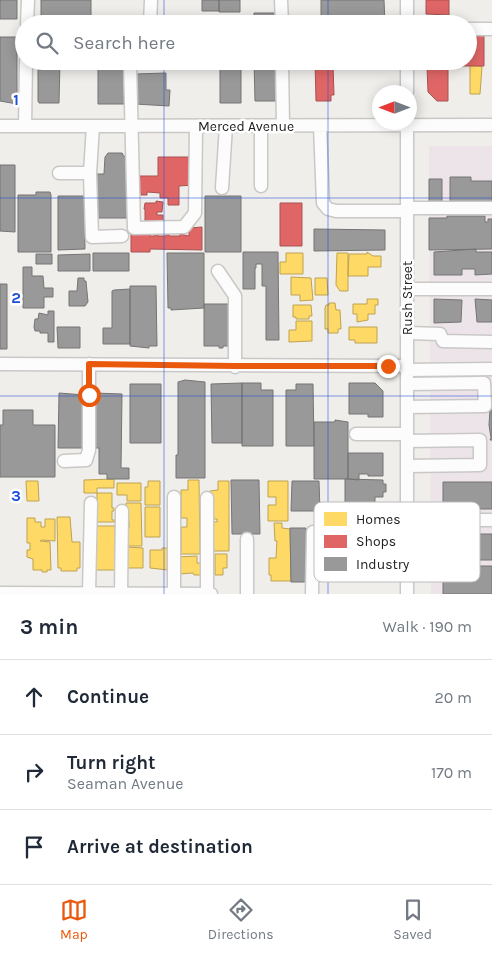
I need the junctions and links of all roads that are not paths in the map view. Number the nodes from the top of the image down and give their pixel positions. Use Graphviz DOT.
graph roads {
  1 [pos="28,0"];
  2 [pos="151,0"];
  3 [pos="281,0"];
  4 [pos="407,0"];
  5 [pos="27,15"];
  6 [pos="150,15"];
  7 [pos="282,15"];
  8 [pos="407,15"];
  9 [pos="477,29"];
  10 [pos="492,29"];
  11 [pos="26,70"];
  12 [pos="130,70"];
  13 [pos="282,70"];
  14 [pos="407,70"];
  15 [pos="407,85"];
  16 [pos="417,124"];
  17 [pos="372,125"];
  18 [pos="492,125"];
  19 [pos="0,126"];
  20 [pos="25,126"];
  21 [pos="93,126"];
  22 [pos="132,126"];
  23 [pos="196,126"];
  24 [pos="226,126"];
  25 [pos="261,126"];
  26 [pos="284,126"];
  27 [pos="320,126"];
  28 [pos="407,130"];
  29 [pos="60,173"];
  30 [pos="90,173"];
  31 [pos="261,186"];
  32 [pos="222,188"];
  33 [pos="492,208"];
  34 [pos="407,210"];
  35 [pos="122,236"];
  36 [pos="218,271"];
  37 [pos="407,289"];
  38 [pos="492,289"];
  39 [pos="407,333"];
  40 [pos="492,342"];
  41 [pos="0,364"];
  42 [pos="89,364"];
  43 [pos="235,366"];
  44 [pos="407,368"];
  45 [pos="492,369"];
  46 [pos="407,384"];
  47 [pos="407,407"];
  48 [pos="356,434"];
  49 [pos="407,438"];
  50 [pos="64,461"];
  51 [pos="407,466"];
  52 [pos="174,497"];
  53 [pos="207,498"];
  54 [pos="408,502"];
  55 [pos="90,503"];
  56 [pos="122,510"];
  57 [pos="313,532"];
  58 [pos="247,539"];
  59 [pos="0,593"];
  60 [pos="88,593"];
  61 [pos="112,594"];
  62 [pos="121,594"];
  63 [pos="147,594"];
  64 [pos="174,594"];
  65 [pos="209,594"];
  66 [pos="247,594"];
  67 [pos="312,594"];
  1 -- 5 [label="street"];
  2 -- 6 [label="street"];
  3 -- 7 [label="street"];
  4 -- 8 [label="street"];
  9 -- 10 [label="street"];
  11 -- 20 [label="street"];
  12 -- 22 [label="street"];
  13 -- 26 [label="street"];
  14 -- 15 [label="street"];
  16 -- 18 [label="street, Merced Avenue"];
  17 -- 27 [label="street, Merced Avenue"];
  19 -- 20 [label="street, Merced Avenue"];
  20 -- 21 [label="street, Merced Avenue"];
  21 -- 22 [label="street, Merced Avenue"];
  21 -- 30 [label="street"];
  22 -- 23 [label="street, Merced Avenue"];
  22 -- 23 [label="street"];
  23 -- 24 [label="street, Merced Avenue"];
  24 -- 25 [label="street, Merced Avenue"];
  24 -- 32 [label="street"];
  25 -- 26 [label="street, Merced Avenue"];
  25 -- 31 [label="street"];
  26 -- 27 [label="street, Merced Avenue"];
  27 -- 34 [label="street"];
  28 -- 34 [label="street, Rush Street"];
  29 -- 30 [label="street"];
  30 -- 35 [label="street"];
  33 -- 34 [label="street"];
  34 -- 37 [label="street, Rush Street"];
  36 -- 43 [label="street"];
  37 -- 38 [label="street"];
  37 -- 39 [label="street, Rush Street"];
  39 -- 40 [label="street"];
  39 -- 44 [label="street, Rush Street"];
  41 -- 42 [label="street"];
  42 -- 43 [label="street"];
  42 -- 50 [label="street"];
  43 -- 44 [label="street"];
  44 -- 45 [label="street"];
  44 -- 46 [label="street, Rush Street"];
  46 -- 47 [label="street, Rush Street"];
  46 -- 47 [label="street"];
  47 -- 49 [label="street, Rush Street"];
  48 -- 49 [label="street"];
  49 -- 51 [label="street, Rush Street"];
  49 -- 51 [label="street"];
  51 -- 54 [label="street, Rush Street"];
  52 -- 64 [label="street"];
  53 -- 65 [label="street"];
  55 -- 60 [label="street"];
  56 -- 62 [label="street"];
  57 -- 67 [label="street"];
  58 -- 66 [label="street"];
  59 -- 60 [label="street"];
  60 -- 61 [label="street"];
  61 -- 62 [label="street"];
  62 -- 63 [label="street"];
  63 -- 64 [label="street"];
  64 -- 65 [label="street"];
}
